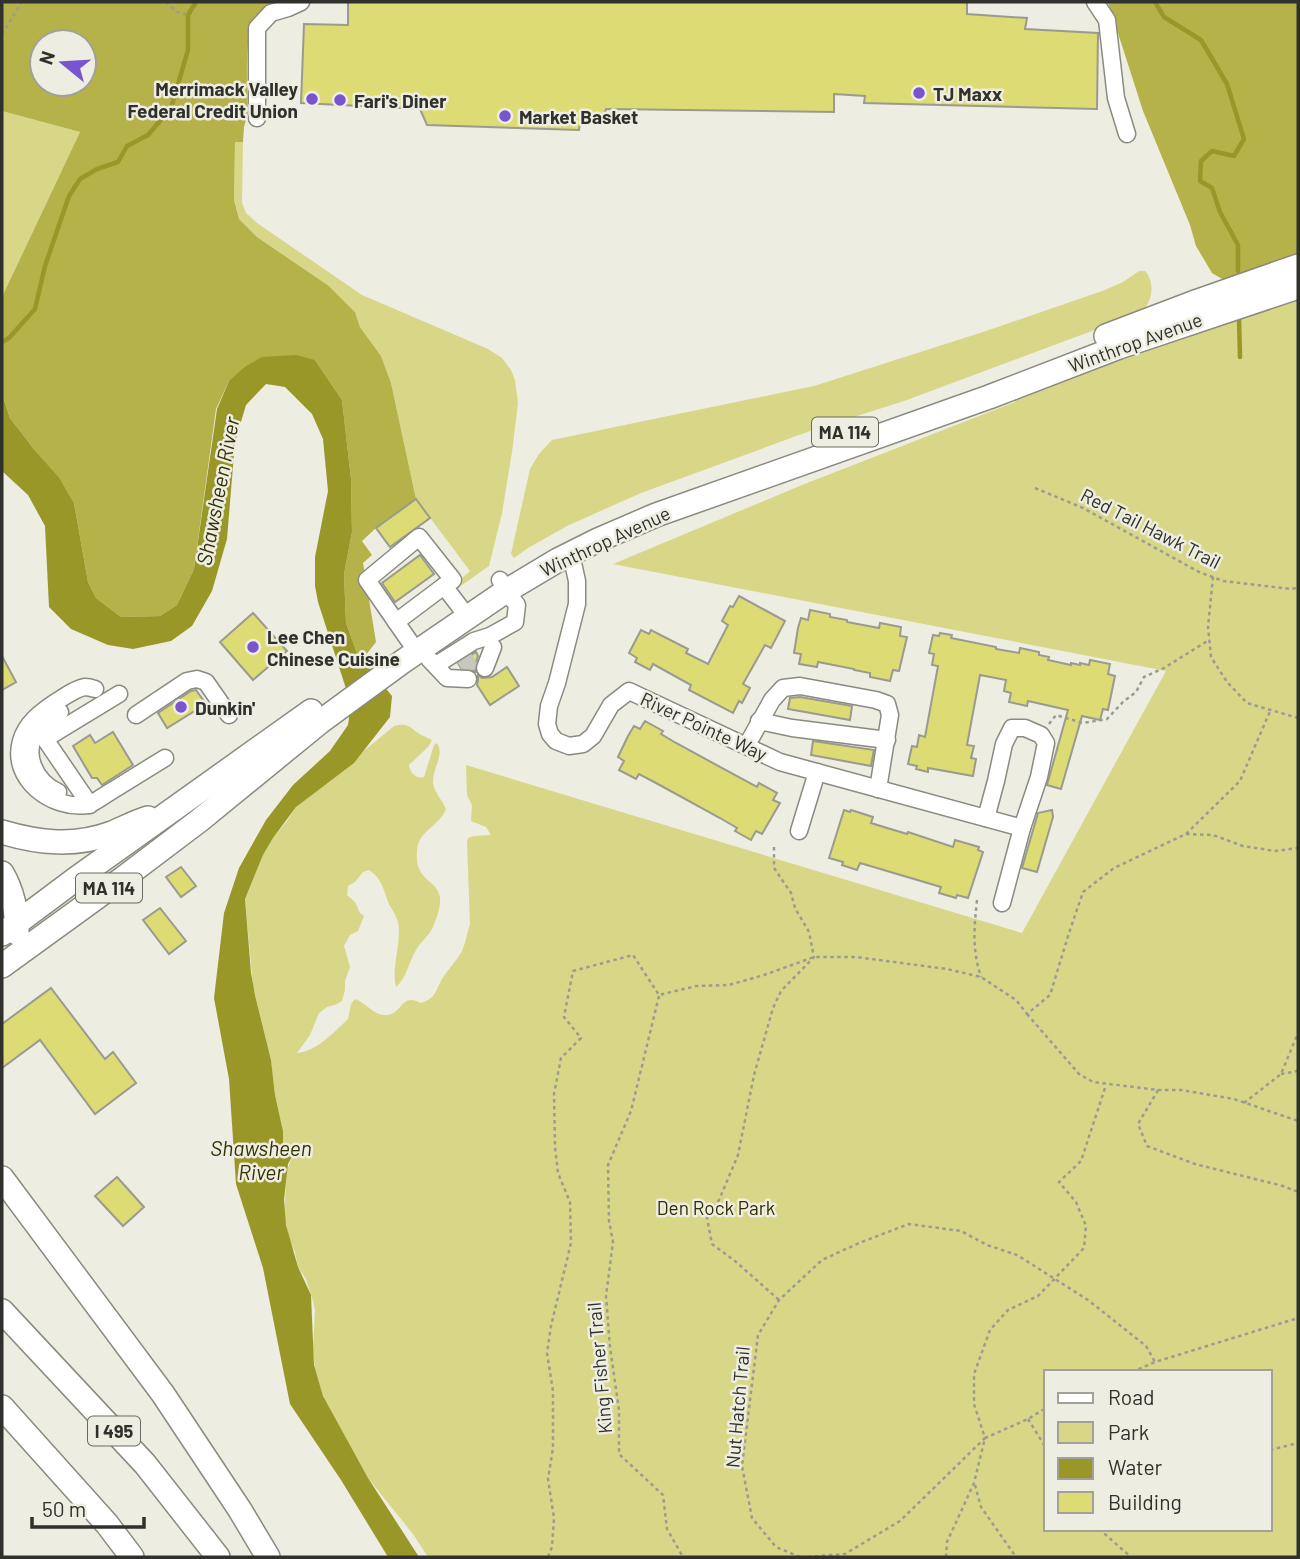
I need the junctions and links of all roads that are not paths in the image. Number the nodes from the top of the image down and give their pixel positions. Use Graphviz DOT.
graph roads {
  1 [pos="301,2"];
  2 [pos="1095,2"];
  3 [pos="257,118"];
  4 [pos="1127,134"];
  5 [pos="1298,266"];
  6 [pos="1298,286"];
  7 [pos="568,548"];
  8 [pos="444,586"];
  9 [pos="503,586"];
  10 [pos="463,612"];
  11 [pos="396,622"];
  12 [pos="428,659"];
  13 [pos="462,669"];
  14 [pos="342,698"];
  15 [pos="136,715"];
  16 [pos="229,715"];
  17 [pos="760,721"];
  18 [pos="887,740"];
  19 [pos="747,746"];
  20 [pos="165,758"];
  21 [pos="817,772"];
  22 [pos="878,789"];
  23 [pos="90,805"];
  24 [pos="177,807"];
  25 [pos="986,818"];
  26 [pos="1022,828"];
  27 [pos="799,831"];
  28 [pos="2,832"];
  29 [pos="2,873"];
  30 [pos="1002,902"];
  31 [pos="9,929"];
  32 [pos="9,960"];
  33 [pos="2,1178"];
  34 [pos="2,1311"];
  35 [pos="2,1407"];
  36 [pos="132,1557"];
  37 [pos="218,1557"];
  38 [pos="268,1557"];
  1 -- 3 [label="street"];
  2 -- 4 [label="street"];
  5 -- 7 [label="highway, Winthrop Avenue / MA 114"];
  6 -- 7 [label="highway, Winthrop Avenue / MA 114"];
  7 -- 9 [label="highway, Winthrop Avenue / MA 114"];
  7 -- 19 [label="street, River Pointe Way"];
  8 -- 10 [label="street"];
  8 -- 11 [label="street"];
  8 -- 11 [label="street"];
  9 -- 10 [label="highway, Winthrop Avenue / MA 114"];
  9 -- 12 [label="street"];
  10 -- 12 [label="highway, Winthrop Avenue / MA 114"];
  11 -- 12 [label="street"];
  12 -- 13 [label="street"];
  12 -- 14 [label="highway, Winthrop Avenue / MA 114"];
  14 -- 24 [label="highway, Winthrop Avenue / MA 114"];
  14 -- 32 [label="highway, Winthrop Avenue / MA 114"];
  15 -- 16 [label="street"];
  17 -- 18 [label="street"];
  17 -- 18 [label="street"];
  17 -- 19 [label="street"];
  18 -- 22 [label="street"];
  19 -- 21 [label="street, River Pointe Way"];
  20 -- 23 [label="street"];
  21 -- 22 [label="street, River Pointe Way"];
  21 -- 27 [label="street"];
  22 -- 25 [label="street, River Pointe Way"];
  23 -- 23 [label="street"];
  24 -- 28 [label="highway"];
  24 -- 31 [label="highway, Winthrop Avenue / MA 114"];
  25 -- 26 [label="street, River Pointe Way"];
  25 -- 26 [label="street"];
  26 -- 30 [label="street"];
  29 -- 31 [label="highway"];
  31 -- 32 [label="highway"];
  33 -- 38 [label="highway"];
  34 -- 37 [label="highway, I 495"];
  35 -- 36 [label="highway"];
}
